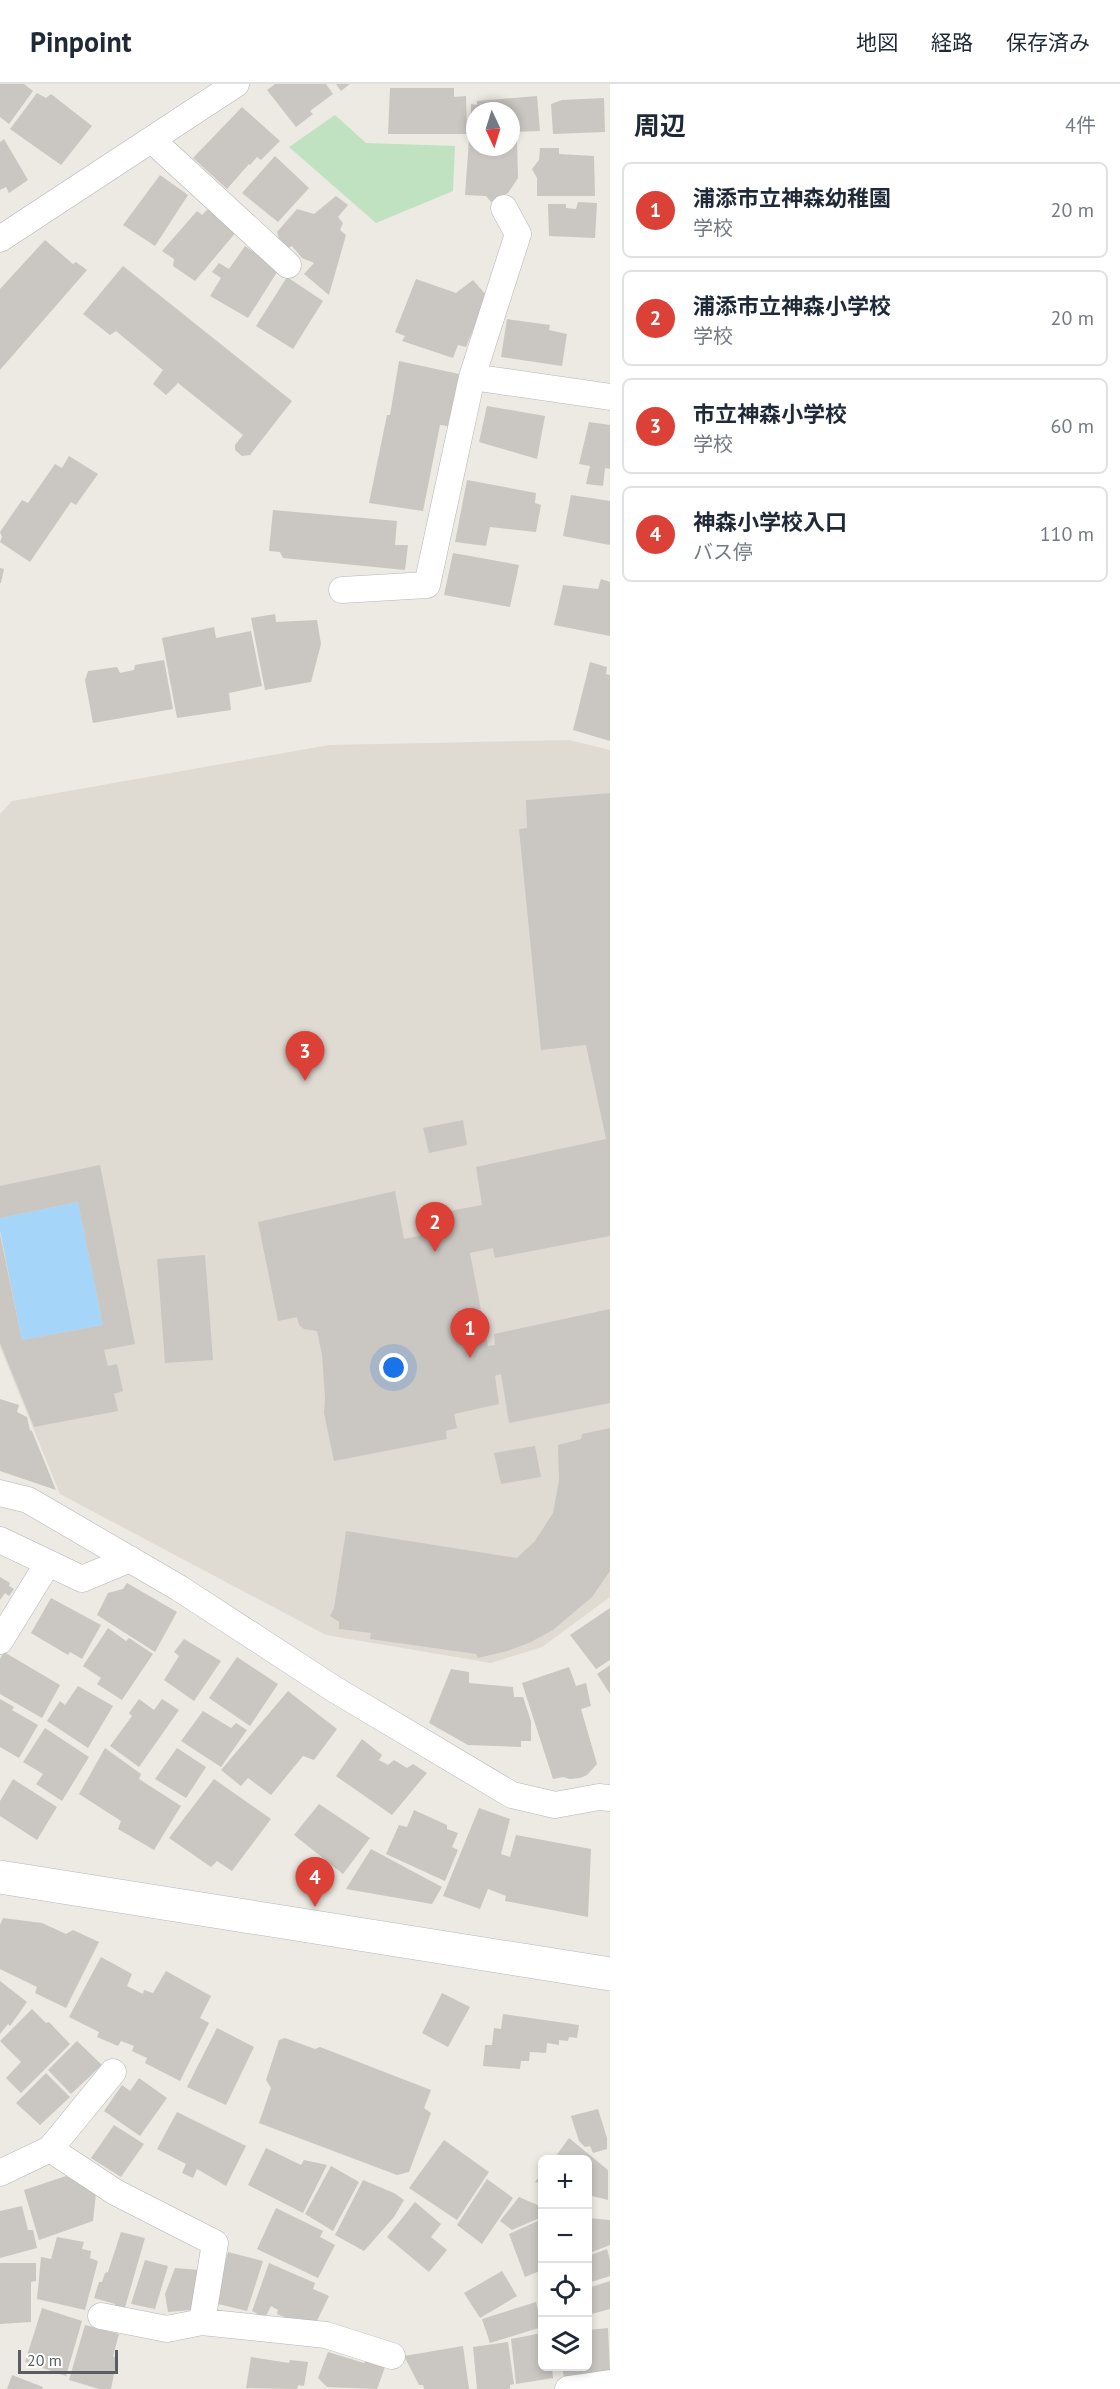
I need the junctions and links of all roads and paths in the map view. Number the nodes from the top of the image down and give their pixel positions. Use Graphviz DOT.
graph roads {
  1 [pos="236,84"];
  2 [pos="152,140"];
  3 [pos="504,208"];
  4 [pos="0,239"];
  5 [pos="288,265"];
  6 [pos="472,376"];
  7 [pos="610,397"];
  8 [pos="342,590"];
  9 [pos="0,1493"];
  10 [pos="0,1540"];
  11 [pos="130,1559"];
  12 [pos="48,1563"];
  13 [pos="0,1641"];
  14 [pos="610,1798"];
  15 [pos="0,1877"];
  16 [pos="610,1974"];
  17 [pos="113,2072"];
  18 [pos="50,2149"];
  19 [pos="0,2174"];
  20 [pos="101,2316"];
  21 [pos="202,2322"];
  22 [pos="392,2356"];
  23 [pos="610,2383"];
  24 [pos="568,2389"];
  1 -- 2 [label="street"];
  2 -- 4 [label="street"];
  2 -- 5 [label="street"];
  3 -- 6 [label="street"];
  6 -- 7 [label="street"];
  6 -- 8 [label="street"];
  9 -- 11 [label="street"];
  10 -- 12 [label="street"];
  11 -- 12 [label="street"];
  11 -- 14 [label="street"];
  12 -- 13 [label="street"];
  15 -- 16 [label="street"];
  17 -- 18 [label="street"];
  18 -- 19 [label="street"];
  18 -- 21 [label="street"];
  20 -- 21 [label="street"];
  21 -- 22 [label="street"];
  23 -- 24 [label="street"];
}
